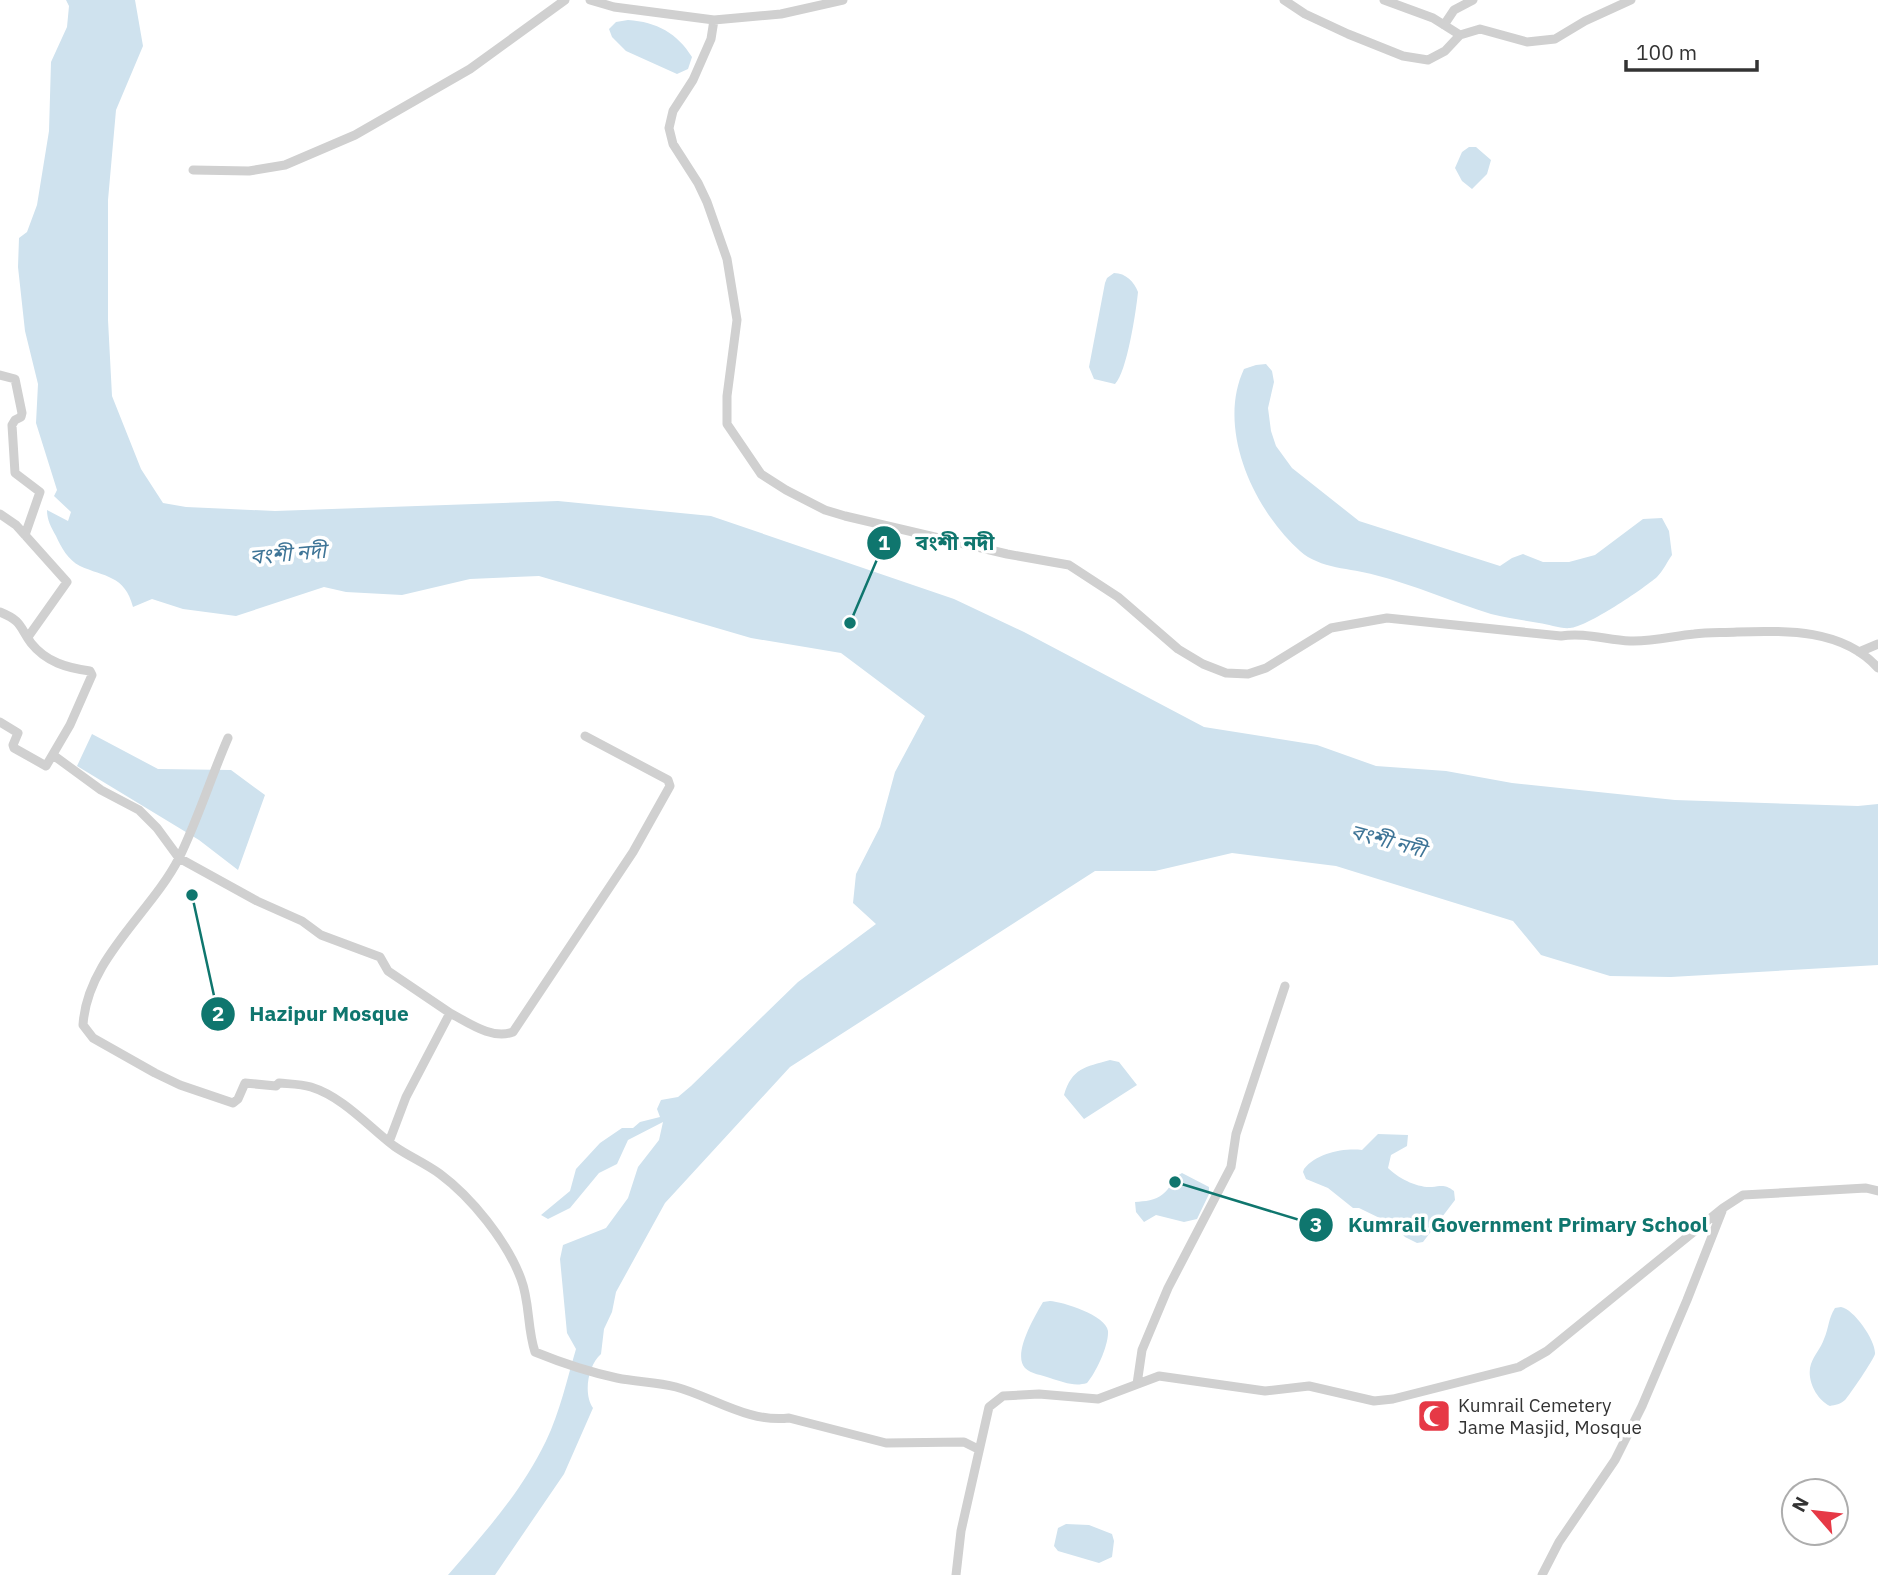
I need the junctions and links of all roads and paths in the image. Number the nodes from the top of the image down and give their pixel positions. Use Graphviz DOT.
graph roads {
  1 [pos="563,0"];
  2 [pos="590,0"];
  3 [pos="843,0"];
  4 [pos="1284,0"];
  5 [pos="1384,0"];
  6 [pos="1473,0"];
  7 [pos="1626,1"];
  8 [pos="714,20"];
  9 [pos="1444,24"];
  10 [pos="1460,35"];
  11 [pos="193,170"];
  12 [pos="0,375"];
  13 [pos="0,514"];
  14 [pos="25,535"];
  15 [pos="0,612"];
  16 [pos="28,637"];
  17 [pos="1878,644"];
  18 [pos="1859,652"];
  19 [pos="1878,668"];
  20 [pos="0,722"];
  21 [pos="228,737"];
  22 [pos="585,737"];
  23 [pos="53,755"];
  24 [pos="179,858"];
  25 [pos="1285,986"];
  26 [pos="450,1013"];
  27 [pos="389,1142"];
  28 [pos="1878,1191"];
  29 [pos="1723,1208"];
  30 [pos="1137,1384"];
  31 [pos="978,1449"];
  32 [pos="956,1575"];
  33 [pos="1542,1575"];
  1 -- 11 [label="street"];
  2 -- 8 [label="street"];
  3 -- 8 [label="street"];
  4 -- 10 [label="street"];
  5 -- 9 [label="street"];
  6 -- 9 [label="street"];
  7 -- 10 [label="street"];
  8 -- 18 [label="street"];
  9 -- 10 [label="street"];
  12 -- 14 [label="street"];
  13 -- 14 [label="street"];
  14 -- 16 [label="street"];
  15 -- 16 [label="street"];
  16 -- 23 [label="street"];
  17 -- 18 [label="street"];
  18 -- 19 [label="street"];
  20 -- 23 [label="street"];
  21 -- 24 [label="street"];
  22 -- 26 [label="street"];
  23 -- 24 [label="street"];
  24 -- 26 [label="street"];
  24 -- 27 [label="street"];
  25 -- 30 [label="street"];
  26 -- 27 [label="street"];
  27 -- 31 [label="street"];
  28 -- 29 [label="street"];
  29 -- 30 [label="street"];
  29 -- 33 [label="street"];
  30 -- 31 [label="street"];
  31 -- 32 [label="street"];
}
